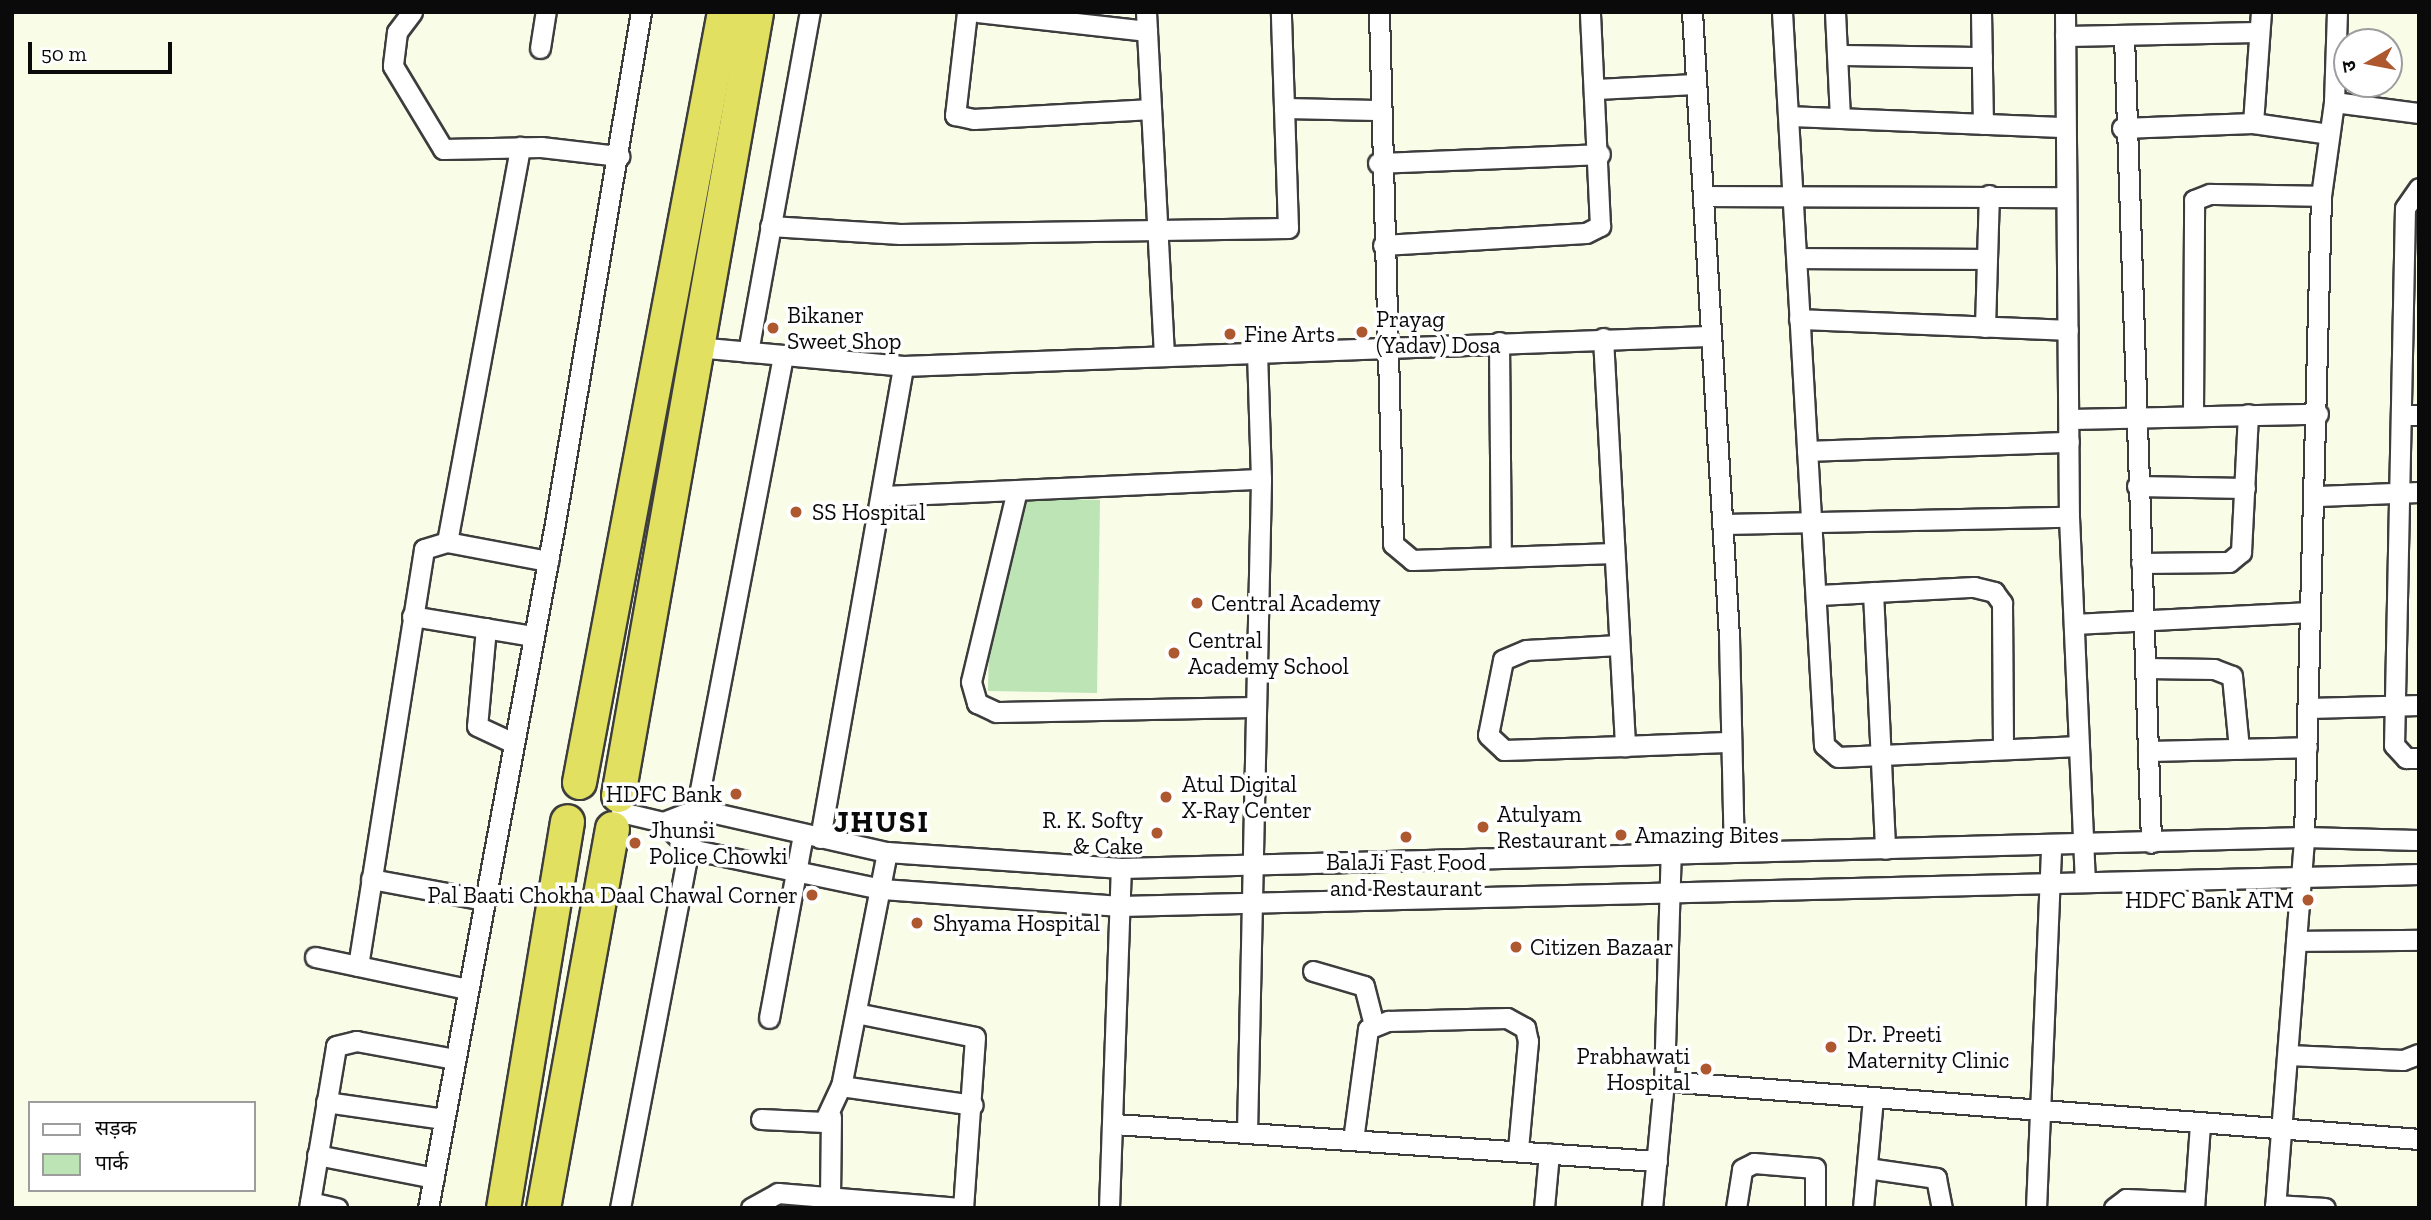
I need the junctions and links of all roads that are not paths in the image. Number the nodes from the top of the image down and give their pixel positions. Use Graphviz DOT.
graph roads {
  1 [pos="412,12"];
  2 [pos="546,12"];
  3 [pos="641,12"];
  4 [pos="724,12"];
  5 [pos="756,12"];
  6 [pos="810,12"];
  7 [pos="967,12"];
  8 [pos="978,12"];
  9 [pos="1281,12"];
  10 [pos="1379,12"];
  11 [pos="1590,12"];
  12 [pos="1692,12"];
  13 [pos="1782,12"];
  14 [pos="1835,12"];
  15 [pos="1981,12"];
  16 [pos="2065,12"];
  17 [pos="2260,12"];
  18 [pos="2337,12"];
  19 [pos="1146,22"];
  20 [pos="2259,32"];
  21 [pos="2065,36"];
  22 [pos="2124,36"];
  23 [pos="540,48"];
  24 [pos="1838,55"];
  25 [pos="1982,57"];
  26 [pos="1695,84"];
  27 [pos="1596,89"];
  28 [pos="2334,102"];
  29 [pos="1284,108"];
  30 [pos="1151,109"];
  31 [pos="1377,110"];
  32 [pos="2419,113"];
  33 [pos="1788,116"];
  34 [pos="1840,118"];
  35 [pos="1983,124"];
  36 [pos="2253,124"];
  37 [pos="2064,127"];
  38 [pos="2123,128"];
  39 [pos="2328,134"];
  40 [pos="520,147"];
  41 [pos="1601,154"];
  42 [pos="619,156"];
  43 [pos="1378,163"];
  44 [pos="2419,188"];
  45 [pos="1795,192"];
  46 [pos="1989,195"];
  47 [pos="2321,195"];
  48 [pos="1703,196"];
  49 [pos="2065,197"];
  50 [pos="771,226"];
  51 [pos="1157,230"];
  52 [pos="1383,245"];
  53 [pos="1797,258"];
  54 [pos="1987,258"];
  55 [pos="1799,319"];
  56 [pos="1985,327"];
  57 [pos="2068,330"];
  58 [pos="1709,336"];
  59 [pos="1603,338"];
  60 [pos="1499,342"];
  61 [pos="696,347"];
  62 [pos="1383,348"];
  63 [pos="1257,351"];
  64 [pos="748,352"];
  65 [pos="1164,354"];
  66 [pos="783,356"];
  67 [pos="2410,356"];
  68 [pos="903,366"];
  69 [pos="2133,414"];
  70 [pos="2193,414"];
  71 [pos="2248,414"];
  72 [pos="2318,414"];
  73 [pos="2410,415"];
  74 [pos="2069,419"];
  75 [pos="2069,442"];
  76 [pos="1807,451"];
  77 [pos="1261,478"];
  78 [pos="2137,486"];
  79 [pos="2245,488"];
  80 [pos="1017,490"];
  81 [pos="2419,492"];
  82 [pos="2398,493"];
  83 [pos="882,496"];
  84 [pos="2318,496"];
  85 [pos="2069,517"];
  86 [pos="1810,523"];
  87 [pos="1722,524"];
  88 [pos="447,542"];
  89 [pos="1614,553"];
  90 [pos="1502,557"];
  91 [pos="548,561"];
  92 [pos="2141,564"];
  93 [pos="1873,592"];
  94 [pos="1819,595"];
  95 [pos="2310,612"];
  96 [pos="412,616"];
  97 [pos="2144,621"];
  98 [pos="2074,624"];
  99 [pos="486,628"];
  100 [pos="533,636"];
  101 [pos="1619,645"];
  102 [pos="2146,668"];
  103 [pos="2419,705"];
  104 [pos="2395,706"];
  105 [pos="1256,707"];
  106 [pos="2309,708"];
  107 [pos="1730,742"];
  108 [pos="513,743"];
  109 [pos="1625,746"];
  110 [pos="2079,746"];
  111 [pos="2003,747"];
  112 [pos="2307,747"];
  113 [pos="2239,749"];
  114 [pos="2148,751"];
  115 [pos="1878,755"];
  116 [pos="2419,758"];
  117 [pos="579,782"];
  118 [pos="697,809"];
  119 [pos="617,811"];
  120 [pos="567,821"];
  121 [pos="663,822"];
  122 [pos="812,837"];
  123 [pos="2304,837"];
  124 [pos="2419,840"];
  125 [pos="2151,843"];
  126 [pos="2051,845"];
  127 [pos="2085,847"];
  128 [pos="690,849"];
  129 [pos="1885,849"];
  130 [pos="1734,851"];
  131 [pos="887,852"];
  132 [pos="1671,852"];
  133 [pos="1252,866"];
  134 [pos="1121,869"];
  135 [pos="797,872"];
  136 [pos="2419,874"];
  137 [pos="2300,876"];
  138 [pos="371,879"];
  139 [pos="2085,882"];
  140 [pos="2050,883"];
  141 [pos="881,889"];
  142 [pos="1669,889"];
  143 [pos="484,900"];
  144 [pos="1252,903"];
  145 [pos="1120,906"];
  146 [pos="2419,940"];
  147 [pos="2296,941"];
  148 [pos="315,957"];
  149 [pos="358,966"];
  150 [pos="1313,971"];
  151 [pos="467,989"];
  152 [pos="856,1013"];
  153 [pos="769,1018"];
  154 [pos="1374,1024"];
  155 [pos="2419,1054"];
  156 [pos="2288,1055"];
  157 [pos="455,1059"];
  158 [pos="1664,1081"];
  159 [pos="841,1086"];
  160 [pos="1873,1098"];
  161 [pos="326,1102"];
  162 [pos="973,1105"];
  163 [pos="2043,1112"];
  164 [pos="831,1116"];
  165 [pos="761,1118"];
  166 [pos="444,1119"];
  167 [pos="1115,1124"];
  168 [pos="2200,1125"];
  169 [pos="2282,1131"];
  170 [pos="1247,1133"];
  171 [pos="2419,1139"];
  172 [pos="1353,1140"];
  173 [pos="1518,1148"];
  174 [pos="1549,1153"];
  175 [pos="317,1155"];
  176 [pos="1657,1161"];
  177 [pos="1867,1168"];
  178 [pos="434,1178"];
  179 [pos="830,1197"];
  180 [pos="802,1201"];
  181 [pos="310,1205"];
  182 [pos="2194,1205"];
  183 [pos="2275,1206"];
  184 [pos="337,1208"];
  185 [pos="428,1208"];
  186 [pos="503,1208"];
  187 [pos="543,1208"];
  188 [pos="620,1208"];
  189 [pos="751,1208"];
  190 [pos="961,1208"];
  191 [pos="1109,1208"];
  192 [pos="1544,1208"];
  193 [pos="1652,1208"];
  194 [pos="1736,1208"];
  195 [pos="1815,1208"];
  196 [pos="1863,1208"];
  197 [pos="1942,1208"];
  198 [pos="2036,1208"];
  199 [pos="2114,1208"];
  200 [pos="2325,1208"];
  1 -- 40 [label="street"];
  2 -- 23 [label="street"];
  3 -- 42 [label="street"];
  4 -- 117 [label="highway"];
  5 -- 61 [label="highway"];
  6 -- 50 [label="street"];
  7 -- 30 [label="street"];
  8 -- 19 [label="street"];
  9 -- 29 [label="street"];
  10 -- 31 [label="street"];
  11 -- 27 [label="street"];
  12 -- 26 [label="street"];
  13 -- 33 [label="street"];
  14 -- 24 [label="street"];
  15 -- 25 [label="street"];
  16 -- 21 [label="street"];
  17 -- 20 [label="street"];
  18 -- 28 [label="street"];
  19 -- 30 [label="street"];
  20 -- 22 [label="street"];
  20 -- 36 [label="street"];
  21 -- 22 [label="street"];
  21 -- 37 [label="street"];
  22 -- 38 [label="street"];
  24 -- 25 [label="street"];
  24 -- 34 [label="street"];
  25 -- 35 [label="street"];
  26 -- 27 [label="street"];
  26 -- 48 [label="street"];
  27 -- 41 [label="street"];
  28 -- 32 [label="street"];
  28 -- 39 [label="street"];
  29 -- 31 [label="street"];
  29 -- 51 [label="street"];
  30 -- 51 [label="street"];
  31 -- 43 [label="street"];
  33 -- 34 [label="street"];
  33 -- 45 [label="street"];
  34 -- 35 [label="street"];
  35 -- 37 [label="street"];
  36 -- 38 [label="street"];
  36 -- 39 [label="street"];
  37 -- 49 [label="street"];
  38 -- 69 [label="street"];
  39 -- 47 [label="street"];
  40 -- 42 [label="street"];
  40 -- 88 [label="street"];
  41 -- 43 [label="street"];
  41 -- 52 [label="street"];
  42 -- 91 [label="street"];
  43 -- 52 [label="street"];
  44 -- 67 [label="street"];
  45 -- 46 [label="street"];
  45 -- 48 [label="street"];
  45 -- 53 [label="street"];
  46 -- 49 [label="street"];
  46 -- 54 [label="street"];
  47 -- 70 [label="street"];
  47 -- 72 [label="street"];
  48 -- 58 [label="street"];
  49 -- 57 [label="street"];
  50 -- 51 [label="street"];
  50 -- 64 [label="street"];
  51 -- 65 [label="street"];
  52 -- 62 [label="street"];
  53 -- 54 [label="street"];
  53 -- 55 [label="street"];
  54 -- 56 [label="street"];
  55 -- 56 [label="street"];
  55 -- 76 [label="street"];
  56 -- 57 [label="street"];
  57 -- 74 [label="street"];
  58 -- 59 [label="street"];
  58 -- 87 [label="street"];
  59 -- 60 [label="street"];
  59 -- 89 [label="street"];
  60 -- 62 [label="street"];
  60 -- 90 [label="street"];
  61 -- 64 [label="street"];
  61 -- 119 [label="highway"];
  62 -- 63 [label="street"];
  62 -- 90 [label="street"];
  63 -- 65 [label="street"];
  63 -- 77 [label="street"];
  64 -- 66 [label="street"];
  65 -- 68 [label="street"];
  66 -- 68 [label="street"];
  66 -- 118 [label="street"];
  67 -- 73 [label="street"];
  68 -- 83 [label="street"];
  69 -- 70 [label="street"];
  69 -- 74 [label="street"];
  69 -- 78 [label="street"];
  70 -- 71 [label="street"];
  71 -- 72 [label="street"];
  71 -- 79 [label="street"];
  72 -- 84 [label="street"];
  73 -- 82 [label="street"];
  74 -- 75 [label="street"];
  75 -- 76 [label="street"];
  75 -- 85 [label="street"];
  76 -- 86 [label="street"];
  77 -- 80 [label="street"];
  77 -- 105 [label="street"];
  78 -- 79 [label="street"];
  78 -- 92 [label="street"];
  79 -- 92 [label="street"];
  80 -- 83 [label="street"];
  80 -- 105 [label="street"];
  81 -- 82 [label="street"];
  82 -- 84 [label="street"];
  82 -- 104 [label="street"];
  83 -- 122 [label="street"];
  84 -- 95 [label="street"];
  85 -- 86 [label="street"];
  85 -- 98 [label="street"];
  86 -- 87 [label="street"];
  86 -- 94 [label="street"];
  87 -- 107 [label="street"];
  88 -- 91 [label="street"];
  88 -- 96 [label="street"];
  89 -- 90 [label="street"];
  89 -- 101 [label="street"];
  91 -- 100 [label="street"];
  92 -- 97 [label="street"];
  93 -- 94 [label="street"];
  93 -- 111 [label="street"];
  93 -- 115 [label="street"];
  94 -- 115 [label="street"];
  95 -- 97 [label="street"];
  95 -- 106 [label="street"];
  96 -- 99 [label="street"];
  96 -- 138 [label="street"];
  97 -- 98 [label="street"];
  97 -- 102 [label="street"];
  98 -- 110 [label="street"];
  99 -- 100 [label="street"];
  99 -- 108 [label="street"];
  100 -- 108 [label="street"];
  101 -- 109 [label="street"];
  101 -- 109 [label="street"];
  102 -- 113 [label="street"];
  102 -- 114 [label="street"];
  103 -- 104 [label="street"];
  104 -- 106 [label="street"];
  104 -- 116 [label="street"];
  105 -- 133 [label="street"];
  106 -- 112 [label="street"];
  107 -- 109 [label="street"];
  107 -- 130 [label="street"];
  108 -- 143 [label="street"];
  110 -- 111 [label="street"];
  110 -- 127 [label="street"];
  111 -- 115 [label="street"];
  112 -- 113 [label="street"];
  112 -- 123 [label="street"];
  113 -- 114 [label="street"];
  114 -- 125 [label="street"];
  115 -- 129 [label="street"];
  117 -- 119 [label="highway"];
  117 -- 120 [label="highway"];
  118 -- 121 [label="street"];
  118 -- 122 [label="street"];
  118 -- 128 [label="street"];
  119 -- 120 [label="highway"];
  119 -- 121 [label="street"];
  119 -- 187 [label="highway"];
  120 -- 186 [label="highway"];
  121 -- 128 [label="street"];
  122 -- 131 [label="street"];
  122 -- 135 [label="street"];
  123 -- 124 [label="street"];
  123 -- 125 [label="street"];
  123 -- 137 [label="street"];
  125 -- 127 [label="street"];
  126 -- 127 [label="street"];
  126 -- 129 [label="street"];
  126 -- 140 [label="street"];
  127 -- 139 [label="street"];
  128 -- 135 [label="street"];
  128 -- 188 [label="street"];
  129 -- 130 [label="street"];
  130 -- 132 [label="street"];
  131 -- 134 [label="street"];
  131 -- 141 [label="street"];
  132 -- 133 [label="street"];
  132 -- 142 [label="street"];
  133 -- 134 [label="street"];
  133 -- 144 [label="street"];
  134 -- 145 [label="street"];
  135 -- 141 [label="street"];
  135 -- 153 [label="street"];
  136 -- 137 [label="street"];
  137 -- 139 [label="street"];
  137 -- 147 [label="street"];
  138 -- 143 [label="street"];
  138 -- 149 [label="street"];
  139 -- 140 [label="street"];
  140 -- 142 [label="street"];
  140 -- 163 [label="street"];
  141 -- 145 [label="street"];
  141 -- 152 [label="street"];
  142 -- 144 [label="street"];
  142 -- 158 [label="street"];
  143 -- 151 [label="street"];
  144 -- 145 [label="street"];
  144 -- 170 [label="street"];
  145 -- 167 [label="street"];
  146 -- 147 [label="street"];
  147 -- 156 [label="street"];
  148 -- 149 [label="street"];
  149 -- 151 [label="street"];
  150 -- 154 [label="street"];
  151 -- 157 [label="street"];
  152 -- 159 [label="street"];
  152 -- 162 [label="street"];
  154 -- 172 [label="street"];
  154 -- 173 [label="street"];
  155 -- 156 [label="street"];
  156 -- 169 [label="street"];
  157 -- 161 [label="street"];
  157 -- 166 [label="street"];
  158 -- 160 [label="street"];
  158 -- 176 [label="street"];
  159 -- 162 [label="street"];
  159 -- 164 [label="street"];
  160 -- 163 [label="street"];
  160 -- 177 [label="street"];
  161 -- 166 [label="street"];
  161 -- 175 [label="street"];
  162 -- 190 [label="street"];
  163 -- 168 [label="street"];
  163 -- 198 [label="street"];
  164 -- 165 [label="street"];
  164 -- 179 [label="street"];
  166 -- 178 [label="street"];
  167 -- 170 [label="street"];
  167 -- 191 [label="street"];
  168 -- 169 [label="street"];
  168 -- 182 [label="street"];
  169 -- 171 [label="street"];
  169 -- 183 [label="street"];
  170 -- 172 [label="street"];
  172 -- 173 [label="street"];
  173 -- 174 [label="street"];
  174 -- 176 [label="street"];
  174 -- 192 [label="street"];
  175 -- 178 [label="street"];
  175 -- 181 [label="street"];
  176 -- 193 [label="street"];
  177 -- 196 [label="street"];
  177 -- 197 [label="street"];
  178 -- 185 [label="street"];
  179 -- 180 [label="street"];
  179 -- 190 [label="street"];
  180 -- 189 [label="street"];
  181 -- 184 [label="street"];
  182 -- 199 [label="street"];
  183 -- 200 [label="street"];
  194 -- 195 [label="street"];
}
